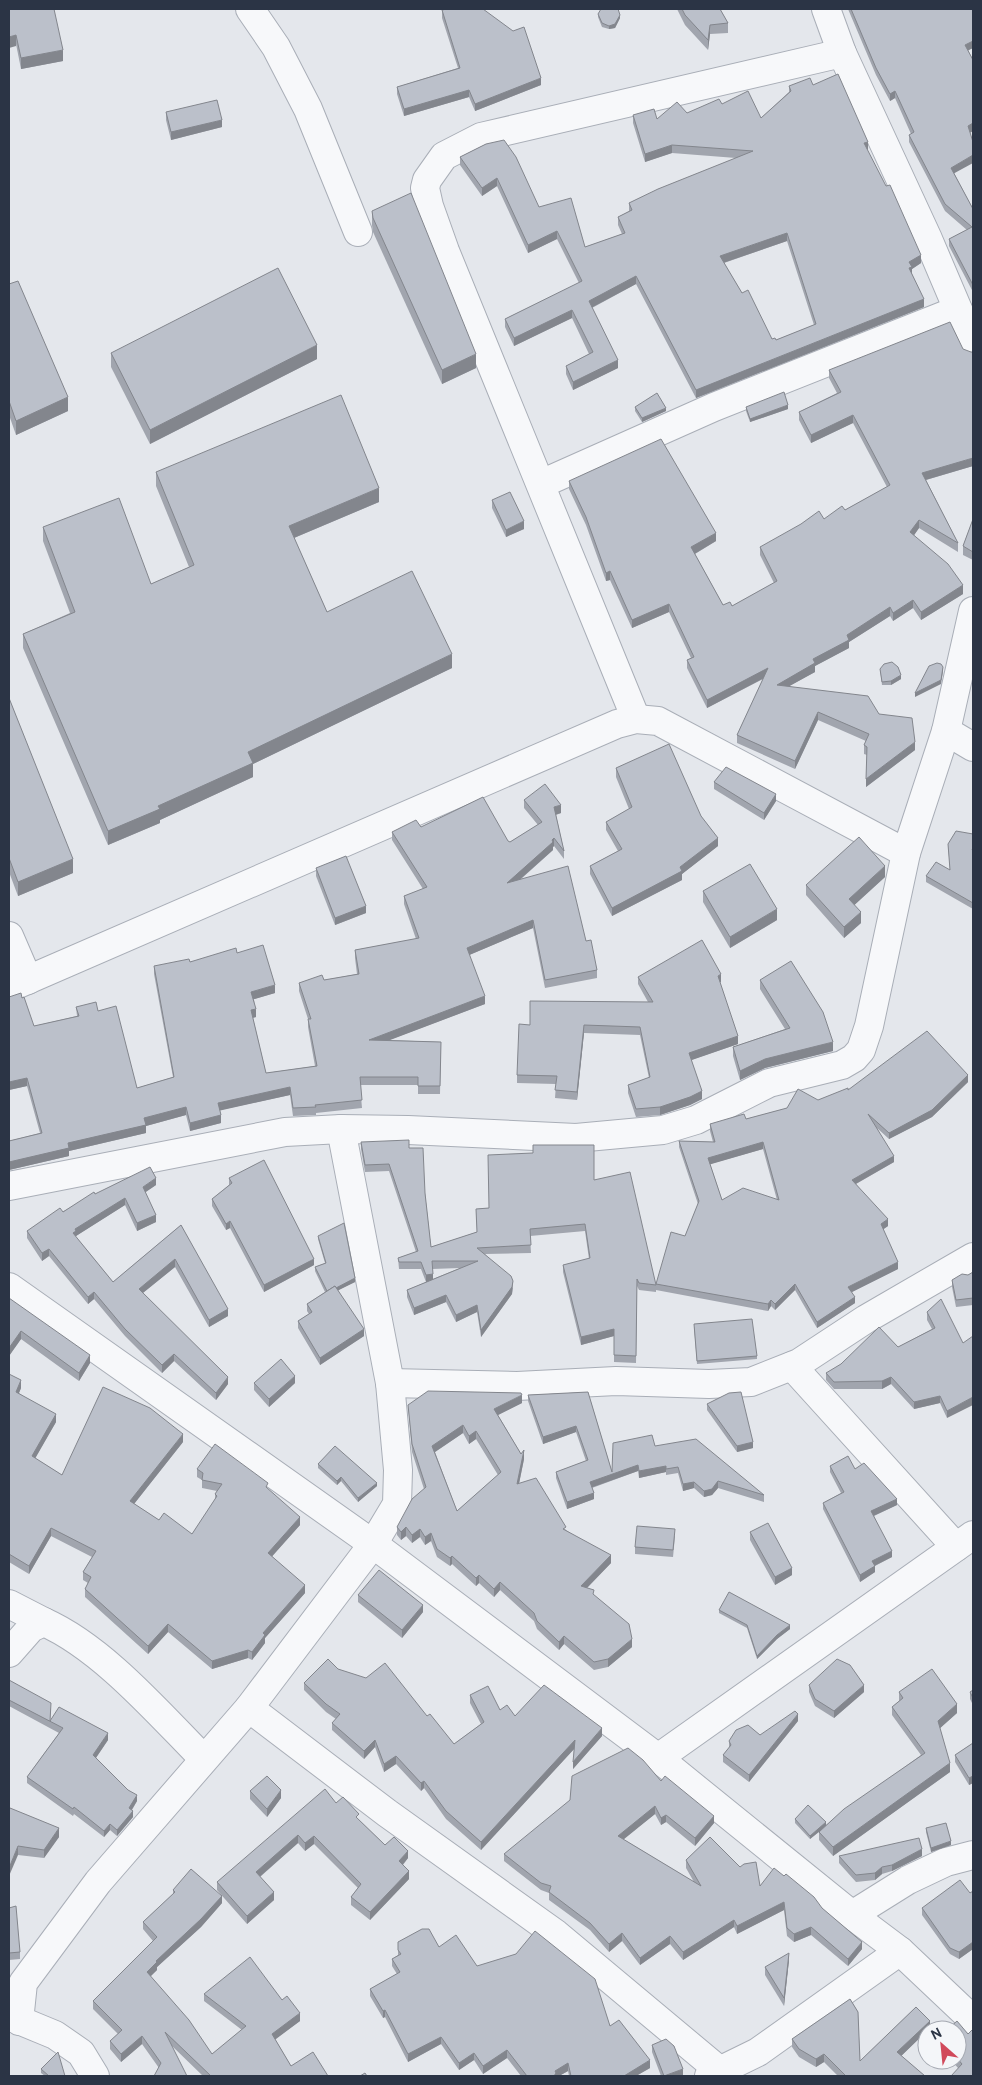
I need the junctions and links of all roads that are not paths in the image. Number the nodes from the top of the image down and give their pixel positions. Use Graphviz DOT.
graph roads {
  1 [pos="250,9"];
  2 [pos="826,9"];
  3 [pos="842,53"];
  4 [pos="358,232"];
  5 [pos="958,310"];
  6 [pos="973,345"];
  7 [pos="541,484"];
  8 [pos="973,611"];
  9 [pos="636,719"];
  10 [pos="946,731"];
  11 [pos="973,747"];
  12 [pos="906,853"];
  13 [pos="9,936"];
  14 [pos="18,984"];
  15 [pos="341,1129"];
  16 [pos="9,1186"];
  17 [pos="973,1257"];
  18 [pos="9,1287"];
  19 [pos="792,1366"];
  20 [pos="390,1383"];
  21 [pos="965,1541"];
  22 [pos="373,1544"];
  23 [pos="9,1604"];
  24 [pos="44,1622"];
  25 [pos="9,1653"];
  26 [pos="249,1708"];
  27 [pos="206,1755"];
  28 [pos="658,1758"];
  29 [pos="973,1855"];
  30 [pos="852,1915"];
  31 [pos="900,1951"];
  32 [pos="16,1985"];
  33 [pos="14,2019"];
  34 [pos="973,2020"];
  35 [pos="715,2074"];
  36 [pos="95,2076"];
  1 -- 4 [label="street"];
  2 -- 3 [label="street"];
  3 -- 5 [label="street"];
  3 -- 7 [label="street"];
  5 -- 6 [label="street"];
  5 -- 7 [label="street"];
  7 -- 9 [label="street"];
  8 -- 10 [label="street"];
  9 -- 12 [label="street"];
  9 -- 14 [label="street"];
  10 -- 11 [label="street"];
  10 -- 12 [label="street"];
  12 -- 15 [label="street"];
  13 -- 14 [label="street"];
  15 -- 16 [label="street"];
  15 -- 20 [label="street"];
  17 -- 19 [label="street"];
  18 -- 22 [label="street"];
  19 -- 20 [label="street"];
  19 -- 21 [label="street"];
  20 -- 22 [label="street"];
  21 -- 28 [label="street"];
  22 -- 26 [label="street"];
  22 -- 28 [label="street"];
  23 -- 24 [label="street"];
  24 -- 25 [label="street"];
  24 -- 27 [label="street"];
  26 -- 27 [label="street"];
  26 -- 35 [label="street"];
  27 -- 32 [label="street"];
  28 -- 30 [label="street"];
  29 -- 30 [label="street"];
  30 -- 31 [label="street"];
  31 -- 34 [label="street"];
  31 -- 35 [label="street"];
  32 -- 33 [label="street"];
  33 -- 36 [label="street"];
}
